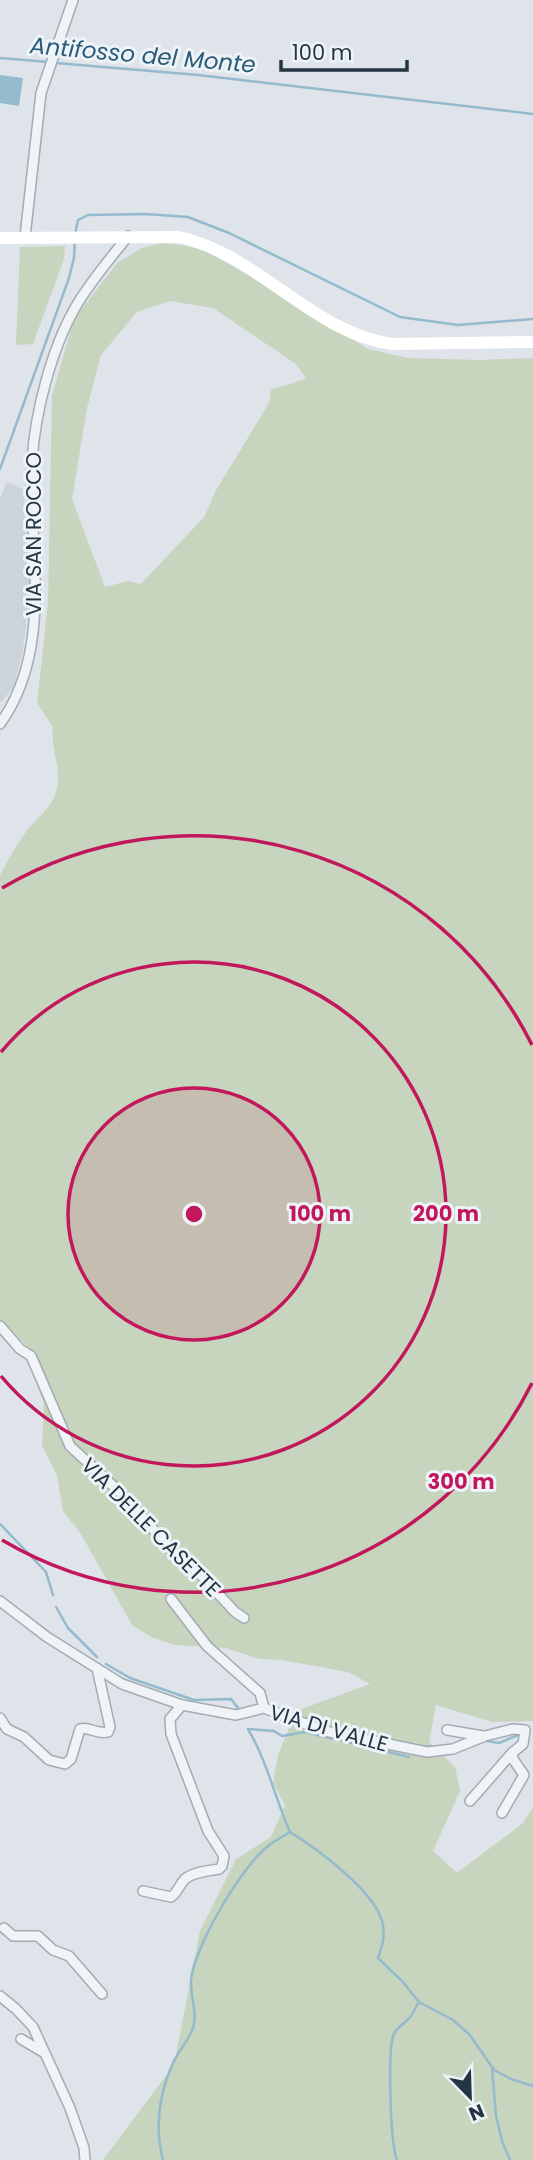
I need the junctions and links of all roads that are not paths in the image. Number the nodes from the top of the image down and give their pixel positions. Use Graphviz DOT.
graph roads {
  1 [pos="73,0"];
  2 [pos="129,236"];
  3 [pos="25,237"];
  4 [pos="0,238"];
  5 [pos="533,342"];
  6 [pos="0,724"];
  7 [pos="0,1326"];
  8 [pos="171,1599"];
  9 [pos="0,1601"];
  10 [pos="244,1618"];
  11 [pos="97,1668"];
  12 [pos="182,1705"];
  13 [pos="264,1708"];
  14 [pos="0,1718"];
  15 [pos="447,1730"];
  16 [pos="485,1736"];
  17 [pos="512,1753"];
  18 [pos="470,1801"];
  19 [pos="502,1814"];
  20 [pos="143,1891"];
  21 [pos="1,1927"];
  22 [pos="102,1994"];
  23 [pos="0,1996"];
  24 [pos="21,2039"];
  25 [pos="45,2053"];
  26 [pos="85,2160"];
  1 -- 3 [label="street"];
  2 -- 3 [label="main road"];
  2 -- 5 [label="main road"];
  2 -- 6 [label="street, VIA SAN ROCCO"];
  3 -- 4 [label="main road"];
  7 -- 10 [label="street, VIA DELLE CASETTE"];
  8 -- 13 [label="street, VIA DELLE CASETTE"];
  9 -- 11 [label="street, VIA DI VALLE"];
  11 -- 12 [label="street, VIA DI VALLE"];
  11 -- 14 [label="street"];
  12 -- 13 [label="street, VIA DI VALLE"];
  12 -- 20 [label="street"];
  13 -- 16 [label="street, VIA DI VALLE"];
  15 -- 16 [label="street"];
  16 -- 17 [label="street, VIA DI VALLE"];
  17 -- 18 [label="street"];
  17 -- 19 [label="street"];
  21 -- 22 [label="street"];
  23 -- 25 [label="street"];
  24 -- 25 [label="street"];
  25 -- 26 [label="street"];
}
